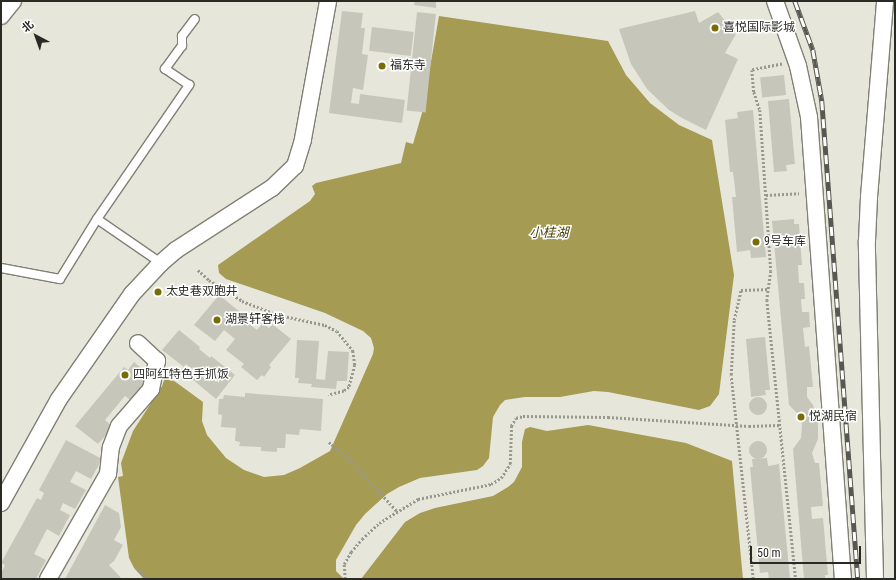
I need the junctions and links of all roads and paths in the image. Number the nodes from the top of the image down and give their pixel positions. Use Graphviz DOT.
graph roads {
  1 [pos="13,1"];
  2 [pos="328,1"];
  3 [pos="775,1"];
  4 [pos="885,1"];
  5 [pos="1,16"];
  6 [pos="195,19"];
  7 [pos="796,62"];
  8 [pos="815,192"];
  9 [pos="766,195"];
  10 [pos="97,219"];
  11 [pos="161,263"];
  12 [pos="1,268"];
  13 [pos="198,270"];
  14 [pos="768,289"];
  15 [pos="138,343"];
  16 [pos="329,395"];
  17 [pos="735,425"];
  18 [pos="780,425"];
  19 [pos="329,442"];
  20 [pos="1,503"];
  21 [pos="398,511"];
  22 [pos="136,567"];
  23 [pos="48,579"];
  24 [pos="147,579"];
  25 [pos="345,579"];
  26 [pos="753,579"];
  27 [pos="796,579"];
  28 [pos="843,579"];
  29 [pos="875,579"];
  1 -- 5 [label="street"];
  2 -- 11 [label="street"];
  3 -- 7 [label="street"];
  4 -- 29 [label="street"];
  6 -- 10 [label="lane"];
  7 -- 8 [label="street"];
  7 -- 9 [label="path"];
  8 -- 9 [label="path"];
  8 -- 28 [label="street"];
  9 -- 14 [label="path"];
  10 -- 11 [label="lane"];
  10 -- 12 [label="lane"];
  11 -- 20 [label="street"];
  13 -- 16 [label="path"];
  14 -- 17 [label="path"];
  14 -- 18 [label="path"];
  15 -- 23 [label="street"];
  17 -- 18 [label="path"];
  17 -- 21 [label="path"];
  17 -- 26 [label="path"];
  18 -- 27 [label="path"];
  19 -- 21 [label="path"];
  21 -- 25 [label="path"];
  22 -- 24 [label="path"];
}
